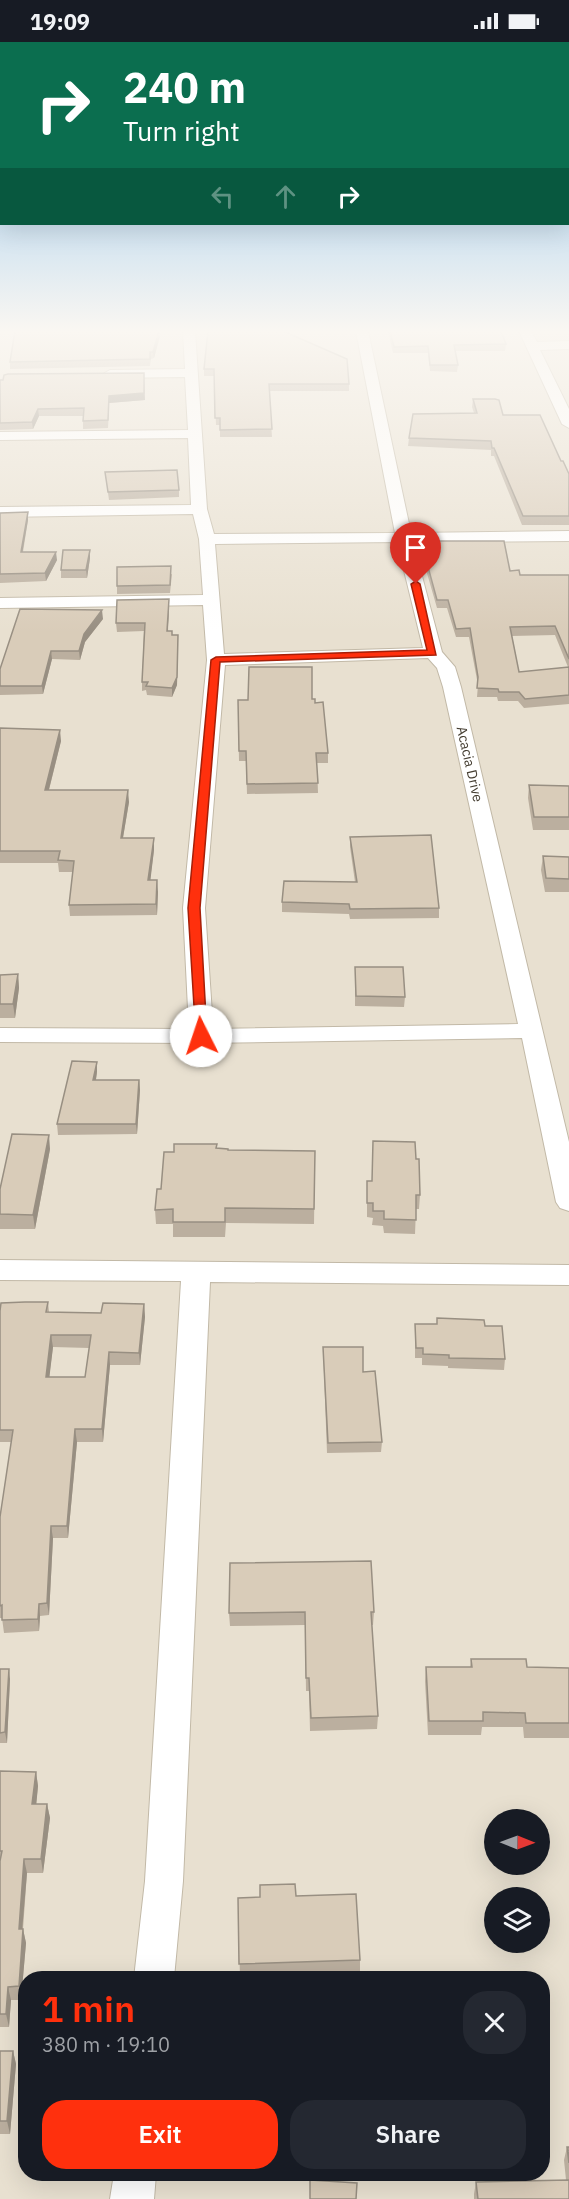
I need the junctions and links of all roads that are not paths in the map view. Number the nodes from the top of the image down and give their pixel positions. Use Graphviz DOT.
graph roads {
  1 [pos="383,432"];
  2 [pos="195,434"];
  3 [pos="0,436"];
  4 [pos="199,509"];
  5 [pos="0,512"];
  6 [pos="569,536"];
  7 [pos="404,537"];
  8 [pos="207,539"];
  9 [pos="213,600"];
  10 [pos="0,603"];
  11 [pos="433,653"];
  12 [pos="216,660"];
  13 [pos="532,1031"];
  14 [pos="0,1035"];
  15 [pos="201,1036"];
  16 [pos="563,1150"];
  17 [pos="569,1202"];
  18 [pos="0,1270"];
  19 [pos="196,1272"];
  20 [pos="569,1275"];
  21 [pos="155,1971"];
  22 [pos="134,2181"];
  23 [pos="132,2199"];
  1 -- 7 [label="street, Acacia Drive"];
  2 -- 3 [label="street"];
  2 -- 4 [label="street"];
  4 -- 5 [label="street"];
  4 -- 8 [label="street"];
  6 -- 7 [label="street"];
  7 -- 8 [label="street"];
  7 -- 11 [label="street, Acacia Drive"];
  8 -- 9 [label="street"];
  9 -- 10 [label="street"];
  9 -- 12 [label="street"];
  11 -- 12 [label="street"];
  11 -- 13 [label="street, Acacia Drive"];
  12 -- 15 [label="street"];
  13 -- 15 [label="street"];
  13 -- 16 [label="street, Acacia Drive"];
  14 -- 15 [label="street"];
  16 -- 17 [label="street, Acacia Drive"];
  18 -- 19 [label="street"];
  19 -- 20 [label="street"];
  19 -- 21 [label="street"];
  22 -- 23 [label="street"];
}
